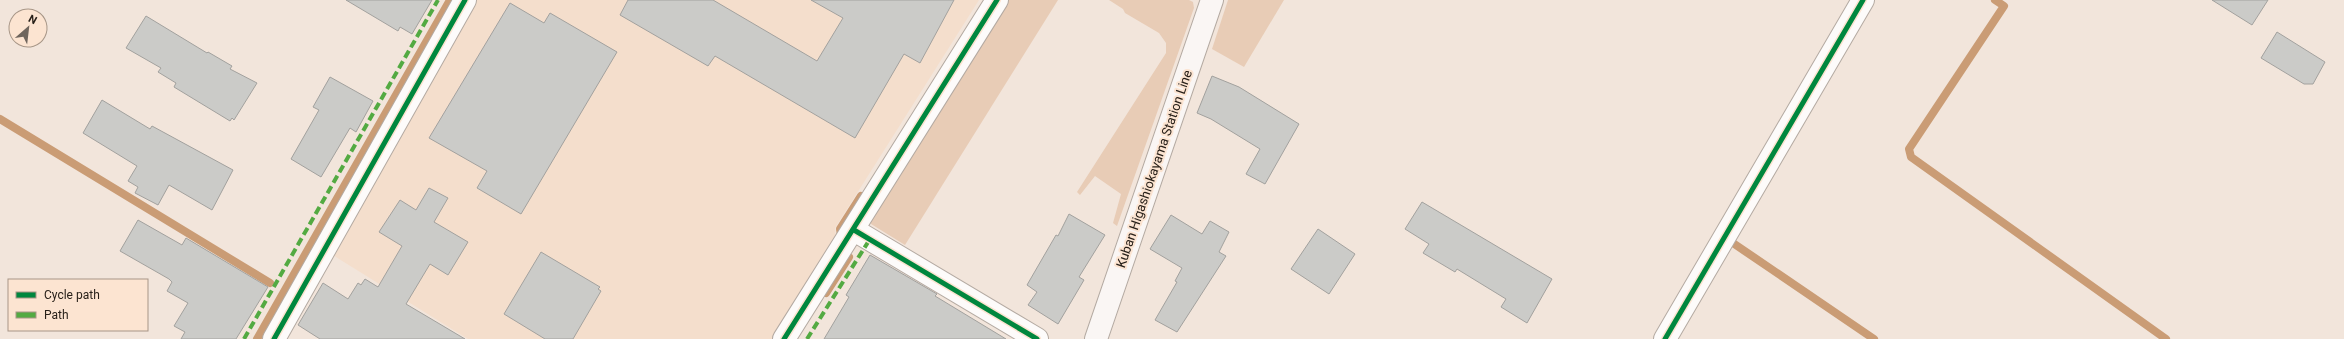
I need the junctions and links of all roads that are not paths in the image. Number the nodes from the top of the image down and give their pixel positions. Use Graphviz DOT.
graph roads {
  1 [pos="465,0"];
  2 [pos="997,0"];
  3 [pos="1212,0"];
  4 [pos="1863,0"];
  5 [pos="854,230"];
  6 [pos="281,336"];
  7 [pos="784,339"];
  8 [pos="1037,339"];
  9 [pos="1096,339"];
  10 [pos="1665,339"];
  1 -- 6 [label="street"];
  2 -- 5 [label="street"];
  3 -- 9 [label="main road, Kuban Higashiokayama Station Line"];
  4 -- 10 [label="street"];
  5 -- 7 [label="street"];
  5 -- 8 [label="street"];
}
